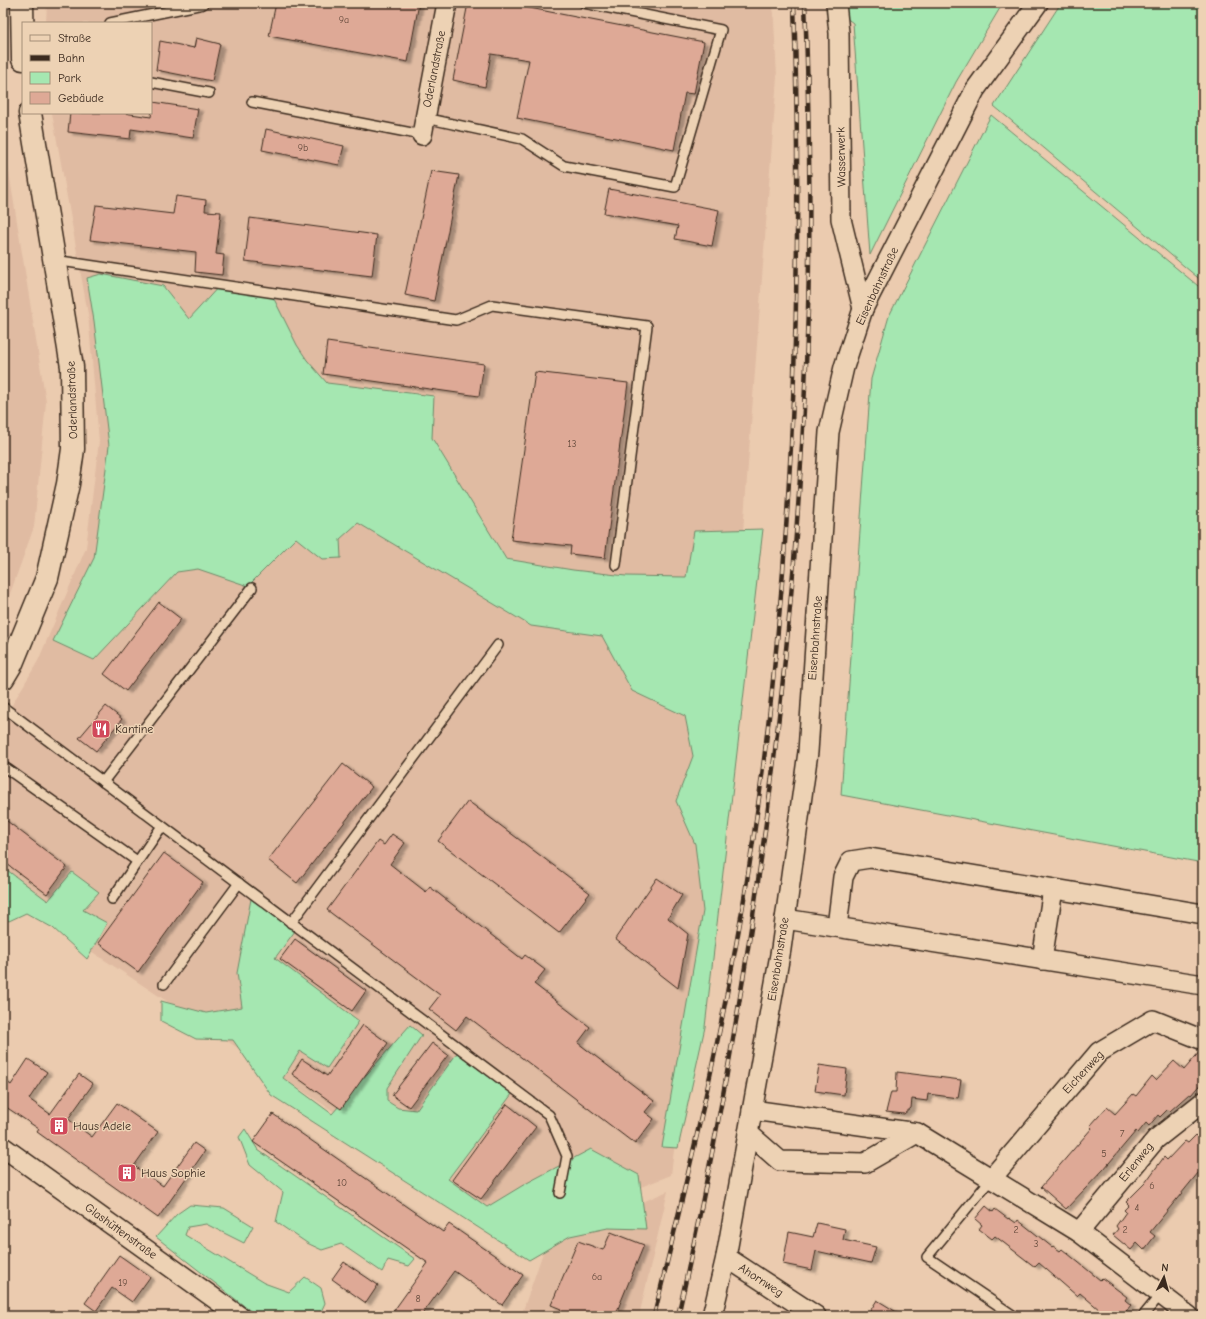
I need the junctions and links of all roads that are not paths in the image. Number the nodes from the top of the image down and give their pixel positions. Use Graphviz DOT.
graph roads {
  1 [pos="22,3"];
  2 [pos="447,3"];
  3 [pos="584,3"];
  4 [pos="836,3"];
  5 [pos="1038,3"];
  6 [pos="203,4"];
  7 [pos="22,22"];
  8 [pos="115,22"];
  9 [pos="152,82"];
  10 [pos="209,93"];
  11 [pos="252,102"];
  12 [pos="30,114"];
  13 [pos="424,126"];
  14 [pos="53,260"];
  15 [pos="863,309"];
  16 [pos="616,565"];
  17 [pos="252,588"];
  18 [pos="498,645"];
  19 [pos="3,678"];
  20 [pos="3,707"];
  21 [pos="3,766"];
  22 [pos="103,782"];
  23 [pos="162,826"];
  24 [pos="138,861"];
  25 [pos="239,883"];
  26 [pos="1052,889"];
  27 [pos="112,899"];
  28 [pos="1203,914"];
  29 [pos="785,919"];
  30 [pos="291,923"];
  31 [pos="837,927"];
  32 [pos="1042,960"];
  33 [pos="164,984"];
  34 [pos="1203,985"];
  35 [pos="1203,1040"];
  36 [pos="1203,1102"];
  37 [pos="752,1110"];
  38 [pos="748,1132"];
  39 [pos="917,1133"];
  40 [pos="3,1147"];
  41 [pos="990,1179"];
  42 [pos="560,1194"];
  43 [pos="1079,1232"];
  44 [pos="726,1257"];
  45 [pos="1161,1294"];
  46 [pos="239,1316"];
  47 [pos="712,1316"];
  48 [pos="816,1316"];
  49 [pos="1014,1316"];
  50 [pos="1143,1316"];
  51 [pos="1189,1316"];
  1 -- 7 [label="street"];
  2 -- 13 [label="street, Oderlandstraße"];
  3 -- 13 [label="lane"];
  4 -- 15 [label="street, Wasserwerk"];
  5 -- 15 [label="street, Eisenbahnstraße"];
  6 -- 8 [label="lane"];
  9 -- 10 [label="lane"];
  11 -- 13 [label="lane"];
  12 -- 14 [label="street, Oderlandstraße"];
  14 -- 16 [label="lane"];
  14 -- 19 [label="street, Oderlandstraße"];
  15 -- 29 [label="street, Eisenbahnstraße"];
  17 -- 22 [label="lane"];
  18 -- 30 [label="lane"];
  20 -- 22 [label="lane"];
  21 -- 24 [label="lane"];
  22 -- 23 [label="lane"];
  23 -- 24 [label="lane"];
  23 -- 25 [label="lane"];
  24 -- 27 [label="lane"];
  25 -- 30 [label="lane"];
  25 -- 33 [label="lane"];
  26 -- 28 [label="street"];
  26 -- 31 [label="street"];
  26 -- 32 [label="street"];
  29 -- 31 [label="street"];
  29 -- 37 [label="street, Eisenbahnstraße"];
  30 -- 42 [label="lane"];
  31 -- 32 [label="street"];
  32 -- 34 [label="street"];
  35 -- 41 [label="street, Eichenweg"];
  36 -- 43 [label="street, Erlenweg"];
  37 -- 38 [label="street, Eisenbahnstraße"];
  37 -- 39 [label="street"];
  38 -- 39 [label="street"];
  38 -- 44 [label="street, Eisenbahnstraße"];
  39 -- 41 [label="street"];
  40 -- 46 [label="street, Glashüttenstraße"];
  41 -- 43 [label="street"];
  41 -- 49 [label="lane"];
  43 -- 45 [label="street"];
  44 -- 47 [label="street, Eisenbahnstraße"];
  44 -- 48 [label="street, Ahornweg"];
  45 -- 50 [label="lane"];
  45 -- 51 [label="street"];
}
